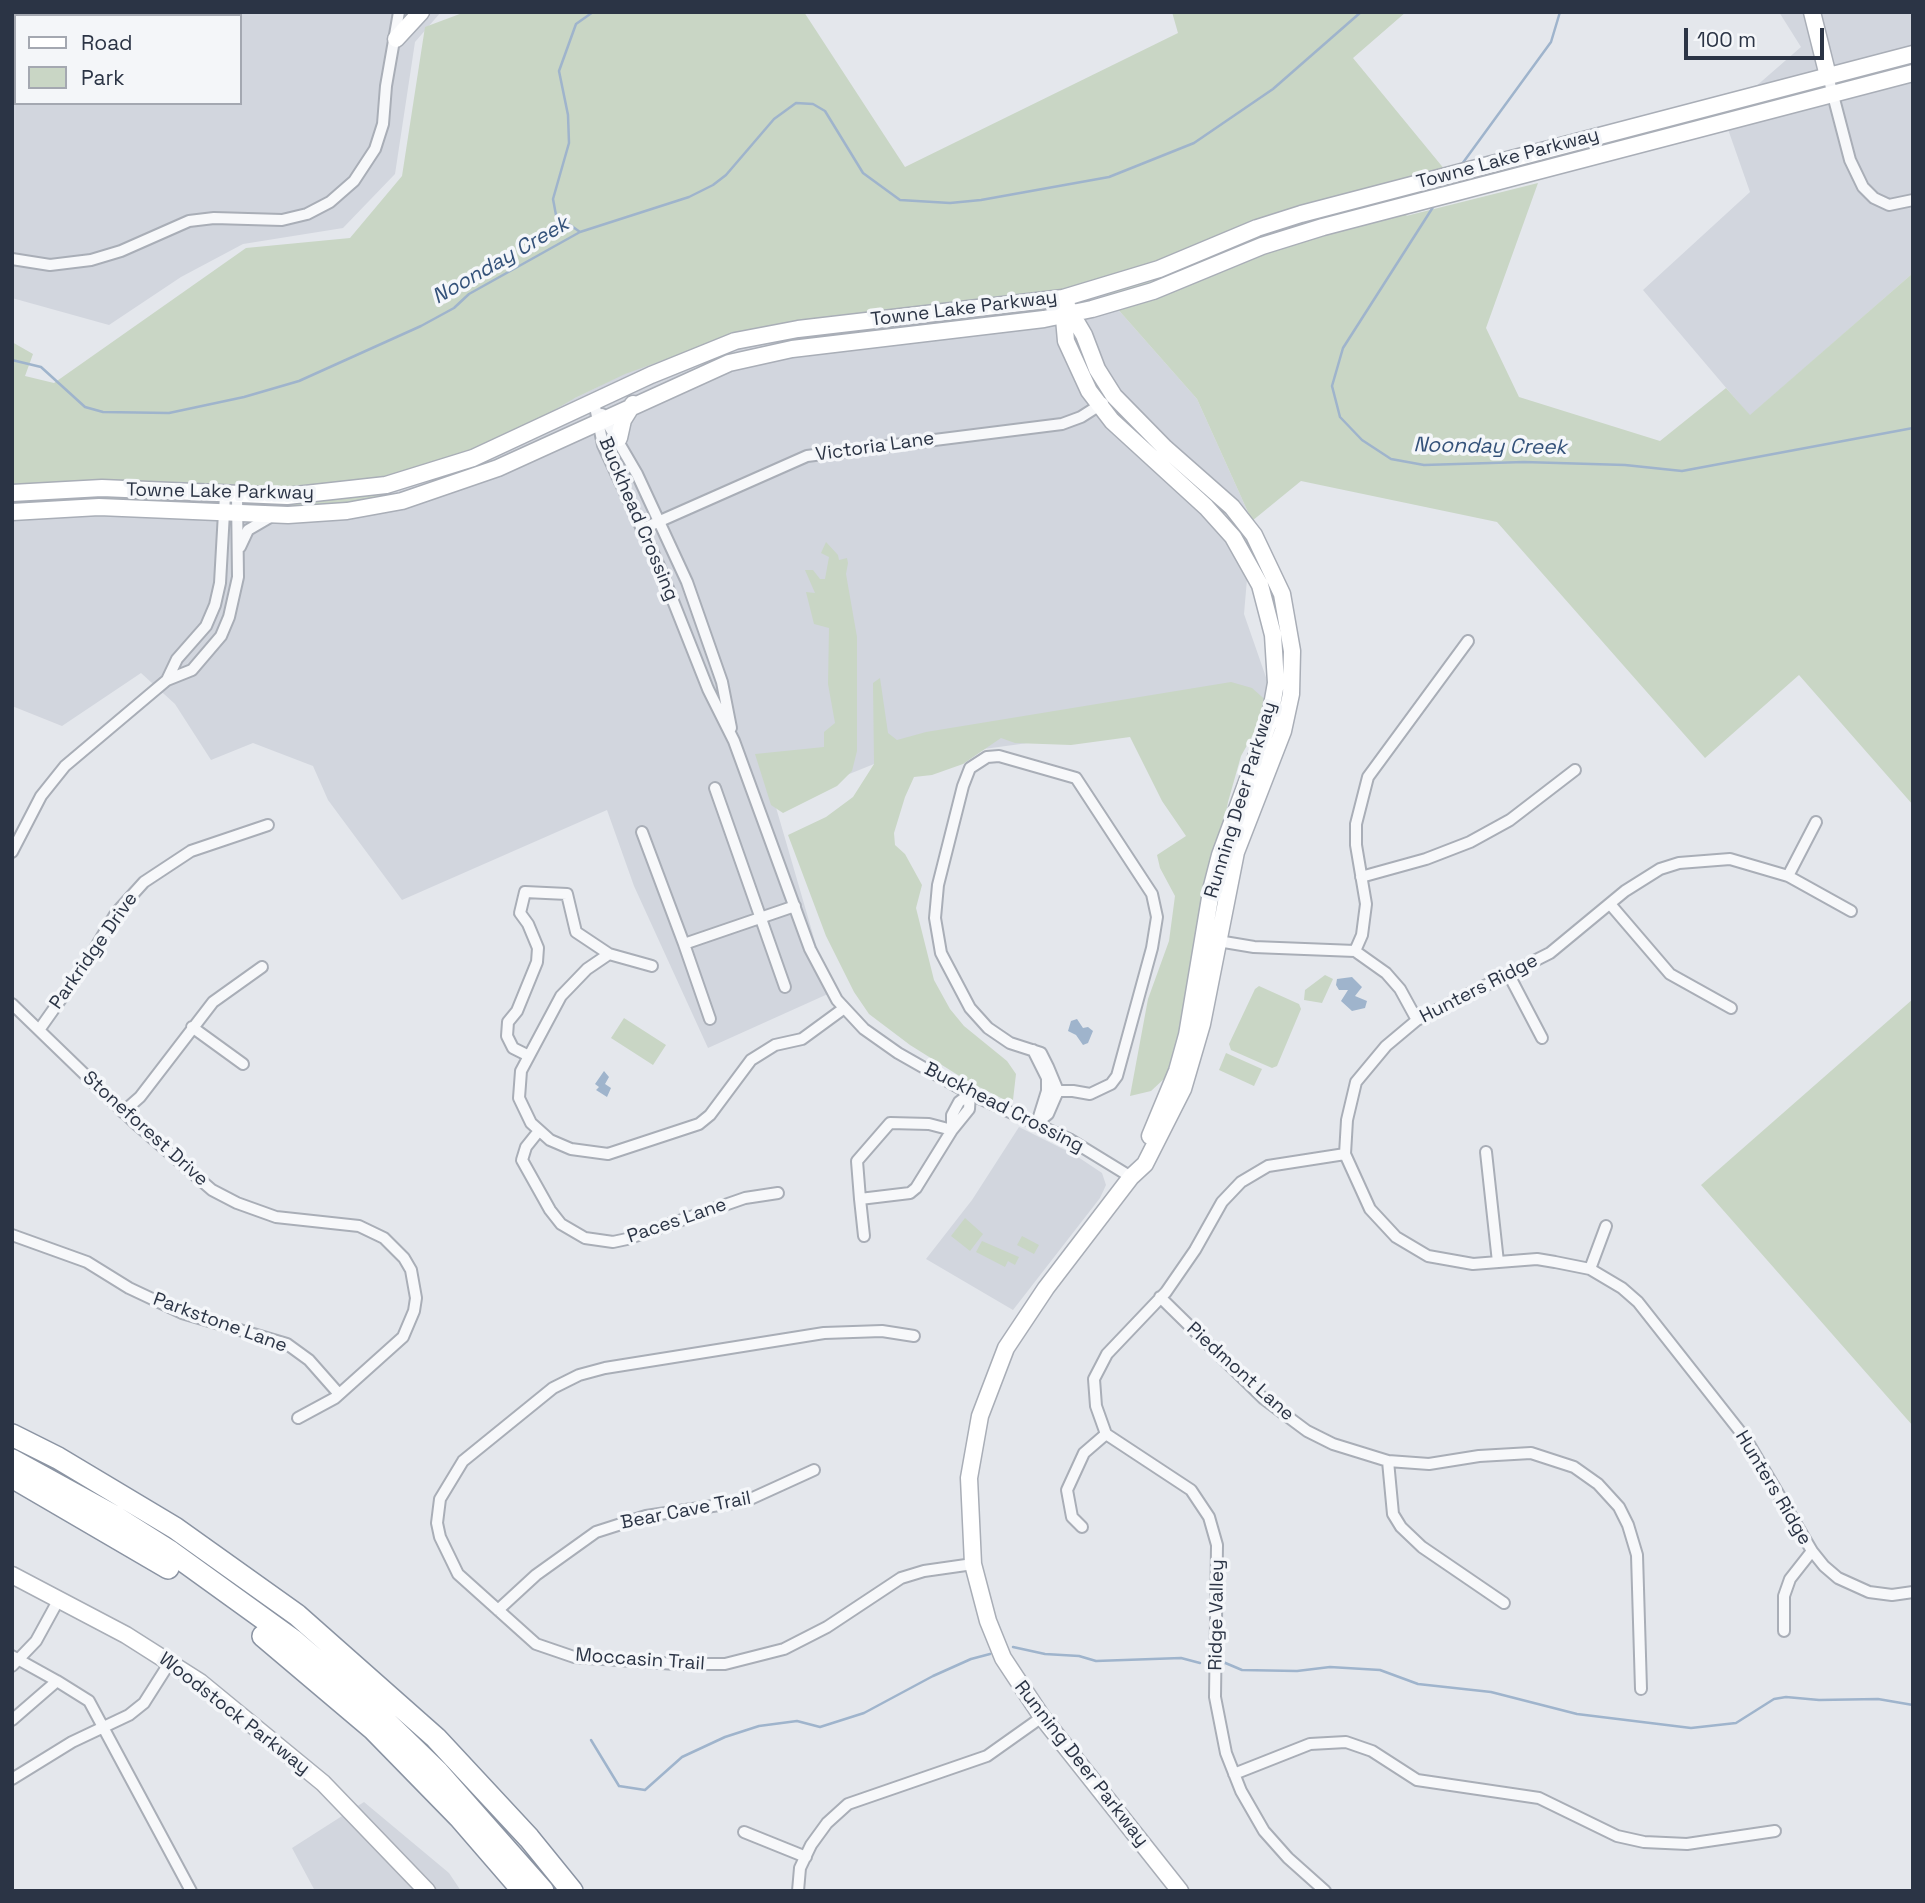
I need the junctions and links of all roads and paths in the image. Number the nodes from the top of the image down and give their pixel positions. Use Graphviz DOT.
graph roads {
  1 [pos="400,12"];
  2 [pos="408,12"];
  3 [pos="421,12"];
  4 [pos="1812,12"];
  5 [pos="397,39"];
  6 [pos="1913,54"];
  7 [pos="1913,73"];
  8 [pos="1828,76"];
  9 [pos="1833,93"];
  10 [pos="1913,200"];
  11 [pos="12,259"];
  12 [pos="1063,298"];
  13 [pos="1068,315"];
  14 [pos="1114,396"];
  15 [pos="594,402"];
  16 [pos="633,404"];
  17 [pos="1099,406"];
  18 [pos="601,419"];
  19 [pos="619,438"];
  20 [pos="12,493"];
  21 [pos="231,495"];
  22 [pos="12,512"];
  23 [pos="230,514"];
  24 [pos="275,515"];
  25 [pos="660,521"];
  26 [pos="642,529"];
  27 [pos="238,557"];
  28 [pos="1468,641"];
  29 [pos="167,680"];
  30 [pos="734,741"];
  31 [pos="1575,769"];
  32 [pos="715,788"];
  33 [pos="1816,822"];
  34 [pos="268,825"];
  35 [pos="642,832"];
  36 [pos="12,852"];
  37 [pos="1788,876"];
  38 [pos="1361,877"];
  39 [pos="1610,904"];
  40 [pos="794,906"];
  41 [pos="1851,911"];
  42 [pos="761,917"];
  43 [pos="1210,940"];
  44 [pos="684,944"];
  45 [pos="1355,951"];
  46 [pos="609,954"];
  47 [pos="652,966"];
  48 [pos="262,967"];
  49 [pos="1509,975"];
  50 [pos="785,987"];
  51 [pos="12,1004"];
  52 [pos="1731,1008"];
  53 [pos="843,1009"];
  54 [pos="710,1019"];
  55 [pos="1416,1020"];
  56 [pos="192,1027"];
  57 [pos="39,1030"];
  58 [pos="1542,1038"];
  59 [pos="529,1056"];
  60 [pos="243,1064"];
  61 [pos="1052,1091"];
  62 [pos="970,1094"];
  63 [pos="123,1112"];
  64 [pos="1037,1124"];
  65 [pos="952,1130"];
  66 [pos="538,1132"];
  67 [pos="1486,1152"];
  68 [pos="1345,1154"];
  69 [pos="1131,1177"];
  70 [pos="778,1193"];
  71 [pos="860,1199"];
  72 [pos="1606,1226"];
  73 [pos="12,1235"];
  74 [pos="864,1236"];
  75 [pos="1498,1262"];
  76 [pos="1590,1269"];
  77 [pos="1160,1297"];
  78 [pos="914,1336"];
  79 [pos="340,1394"];
  80 [pos="298,1418"];
  81 [pos="12,1429"];
  82 [pos="1106,1434"];
  83 [pos="12,1435"];
  84 [pos="58,1458"];
  85 [pos="12,1460"];
  86 [pos="1388,1461"];
  87 [pos="814,1471"];
  88 [pos="12,1478"];
  89 [pos="12,1489"];
  90 [pos="1082,1527"];
  91 [pos="1811,1551"];
  92 [pos="161,1563"];
  93 [pos="973,1563"];
  94 [pos="12,1574"];
  95 [pos="1913,1592"];
  96 [pos="59,1599"];
  97 [pos="1504,1603"];
  98 [pos="498,1610"];
  99 [pos="1784,1631"];
  100 [pos="15,1661"];
  101 [pos="170,1662"];
  102 [pos="57,1681"];
  103 [pos="1641,1689"];
  104 [pos="1042,1717"];
  105 [pos="12,1720"];
  106 [pos="103,1730"];
  107 [pos="1234,1774"];
  108 [pos="12,1779"];
  109 [pos="1775,1831"];
  110 [pos="744,1832"];
  111 [pos="806,1857"];
  112 [pos="191,1891"];
  113 [pos="427,1891"];
  114 [pos="523,1891"];
  115 [pos="544,1891"];
  116 [pos="572,1891"];
  117 [pos="798,1891"];
  118 [pos="1180,1891"];
  119 [pos="1325,1891"];
  1 -- 5 [label="street"];
  2 -- 5 [label="street"];
  3 -- 5 [label="main road"];
  4 -- 8 [label="main road"];
  5 -- 11 [label="street"];
  6 -- 8 [label="main road, Towne Lake Parkway"];
  7 -- 9 [label="main road, Towne Lake Parkway"];
  8 -- 9 [label="street"];
  8 -- 12 [label="main road, Towne Lake Parkway"];
  9 -- 10 [label="street"];
  9 -- 13 [label="main road, Towne Lake Parkway"];
  12 -- 13 [label="main road, Running Deer Parkway"];
  12 -- 15 [label="main road, Towne Lake Parkway"];
  13 -- 14 [label="main road, Running Deer Parkway"];
  13 -- 16 [label="main road, Towne Lake Parkway"];
  13 -- 17 [label="main road, Running Deer Parkway"];
  14 -- 17 [label="street, Victoria Lane"];
  14 -- 43 [label="main road, Running Deer Parkway"];
  15 -- 18 [label="street, Buckhead Crossing"];
  15 -- 21 [label="main road, Towne Lake Parkway"];
  16 -- 18 [label="main road, Towne Lake Parkway"];
  16 -- 19 [label="main road"];
  17 -- 25 [label="street, Victoria Lane"];
  17 -- 43 [label="main road, Running Deer Parkway"];
  18 -- 19 [label="street, Buckhead Crossing"];
  18 -- 24 [label="main road, Towne Lake Parkway"];
  18 -- 26 [label="street, Buckhead Crossing"];
  19 -- 25 [label="street, Buckhead Crossing"];
  20 -- 21 [label="main road, Towne Lake Parkway"];
  21 -- 23 [label="street"];
  22 -- 23 [label="main road, Towne Lake Parkway"];
  23 -- 24 [label="main road, Towne Lake Parkway"];
  23 -- 27 [label="street"];
  23 -- 29 [label="street"];
  24 -- 27 [label="street"];
  25 -- 26 [label="street, Victoria Lane"];
  25 -- 30 [label="street, Buckhead Crossing"];
  26 -- 30 [label="street, Buckhead Crossing"];
  27 -- 29 [label="street"];
  28 -- 38 [label="street"];
  29 -- 36 [label="street"];
  30 -- 40 [label="street, Buckhead Crossing"];
  31 -- 38 [label="street"];
  32 -- 42 [label="street"];
  33 -- 37 [label="street"];
  34 -- 57 [label="street, Parkridge Drive"];
  35 -- 44 [label="street"];
  37 -- 39 [label="street, Hunters Ridge"];
  37 -- 41 [label="street, Hunters Ridge"];
  38 -- 45 [label="street"];
  39 -- 49 [label="street, Hunters Ridge"];
  39 -- 52 [label="street"];
  40 -- 42 [label="street"];
  40 -- 53 [label="street, Buckhead Crossing"];
  42 -- 44 [label="street"];
  42 -- 50 [label="street"];
  43 -- 45 [label="street"];
  43 -- 69 [label="main road, Running Deer Parkway"];
  44 -- 54 [label="street"];
  45 -- 55 [label="street"];
  46 -- 47 [label="street"];
  46 -- 59 [label="street"];
  46 -- 59 [label="street"];
  48 -- 56 [label="street"];
  49 -- 55 [label="street, Hunters Ridge"];
  49 -- 58 [label="street"];
  51 -- 57 [label="street, Stoneforest Drive"];
  53 -- 62 [label="street, Buckhead Crossing"];
  53 -- 66 [label="street"];
  55 -- 68 [label="street, Hunters Ridge"];
  56 -- 60 [label="street"];
  56 -- 63 [label="street"];
  57 -- 63 [label="street, Stoneforest Drive"];
  59 -- 66 [label="street"];
  61 -- 61 [label="street"];
  61 -- 64 [label="street"];
  62 -- 64 [label="street, Buckhead Crossing"];
  62 -- 65 [label="street"];
  63 -- 79 [label="street, Stoneforest Drive"];
  64 -- 69 [label="street, Buckhead Crossing"];
  65 -- 71 [label="street"];
  65 -- 71 [label="street"];
  66 -- 70 [label="street, Paces Lane"];
  67 -- 75 [label="street"];
  68 -- 75 [label="street, Hunters Ridge"];
  68 -- 77 [label="street"];
  69 -- 93 [label="main road, Running Deer Parkway"];
  71 -- 74 [label="street"];
  72 -- 76 [label="street"];
  73 -- 79 [label="street, Parkstone Lane"];
  75 -- 76 [label="street, Hunters Ridge"];
  76 -- 91 [label="street, Hunters Ridge"];
  77 -- 82 [label="street"];
  77 -- 86 [label="street, Piedmont Lane"];
  78 -- 98 [label="street, Moccasin Trail"];
  79 -- 80 [label="street, Stoneforest Drive"];
  81 -- 84 [label="highway"];
  82 -- 90 [label="street"];
  82 -- 107 [label="street, Ridge Valley"];
  83 -- 84 [label="highway"];
  84 -- 116 [label="highway"];
  85 -- 115 [label="highway"];
  86 -- 97 [label="street"];
  86 -- 103 [label="street, Piedmont Lane"];
  87 -- 98 [label="street, Bear Cave Trail"];
  88 -- 92 [label="highway"];
  89 -- 92 [label="highway"];
  91 -- 95 [label="street, Hunters Ridge"];
  91 -- 99 [label="street"];
  92 -- 114 [label="highway"];
  93 -- 98 [label="street, Moccasin Trail"];
  93 -- 104 [label="main road, Running Deer Parkway"];
  94 -- 96 [label="main road, Woodstock Parkway"];
  96 -- 100 [label="street"];
  96 -- 101 [label="main road, Woodstock Parkway"];
  100 -- 102 [label="street"];
  101 -- 106 [label="street"];
  101 -- 113 [label="main road, Woodstock Parkway"];
  102 -- 105 [label="street"];
  102 -- 106 [label="street"];
  104 -- 111 [label="street"];
  104 -- 118 [label="main road, Running Deer Parkway"];
  106 -- 108 [label="street"];
  106 -- 112 [label="street"];
  107 -- 109 [label="street"];
  107 -- 119 [label="street, Ridge Valley"];
  110 -- 111 [label="street"];
  111 -- 117 [label="street"];
}
